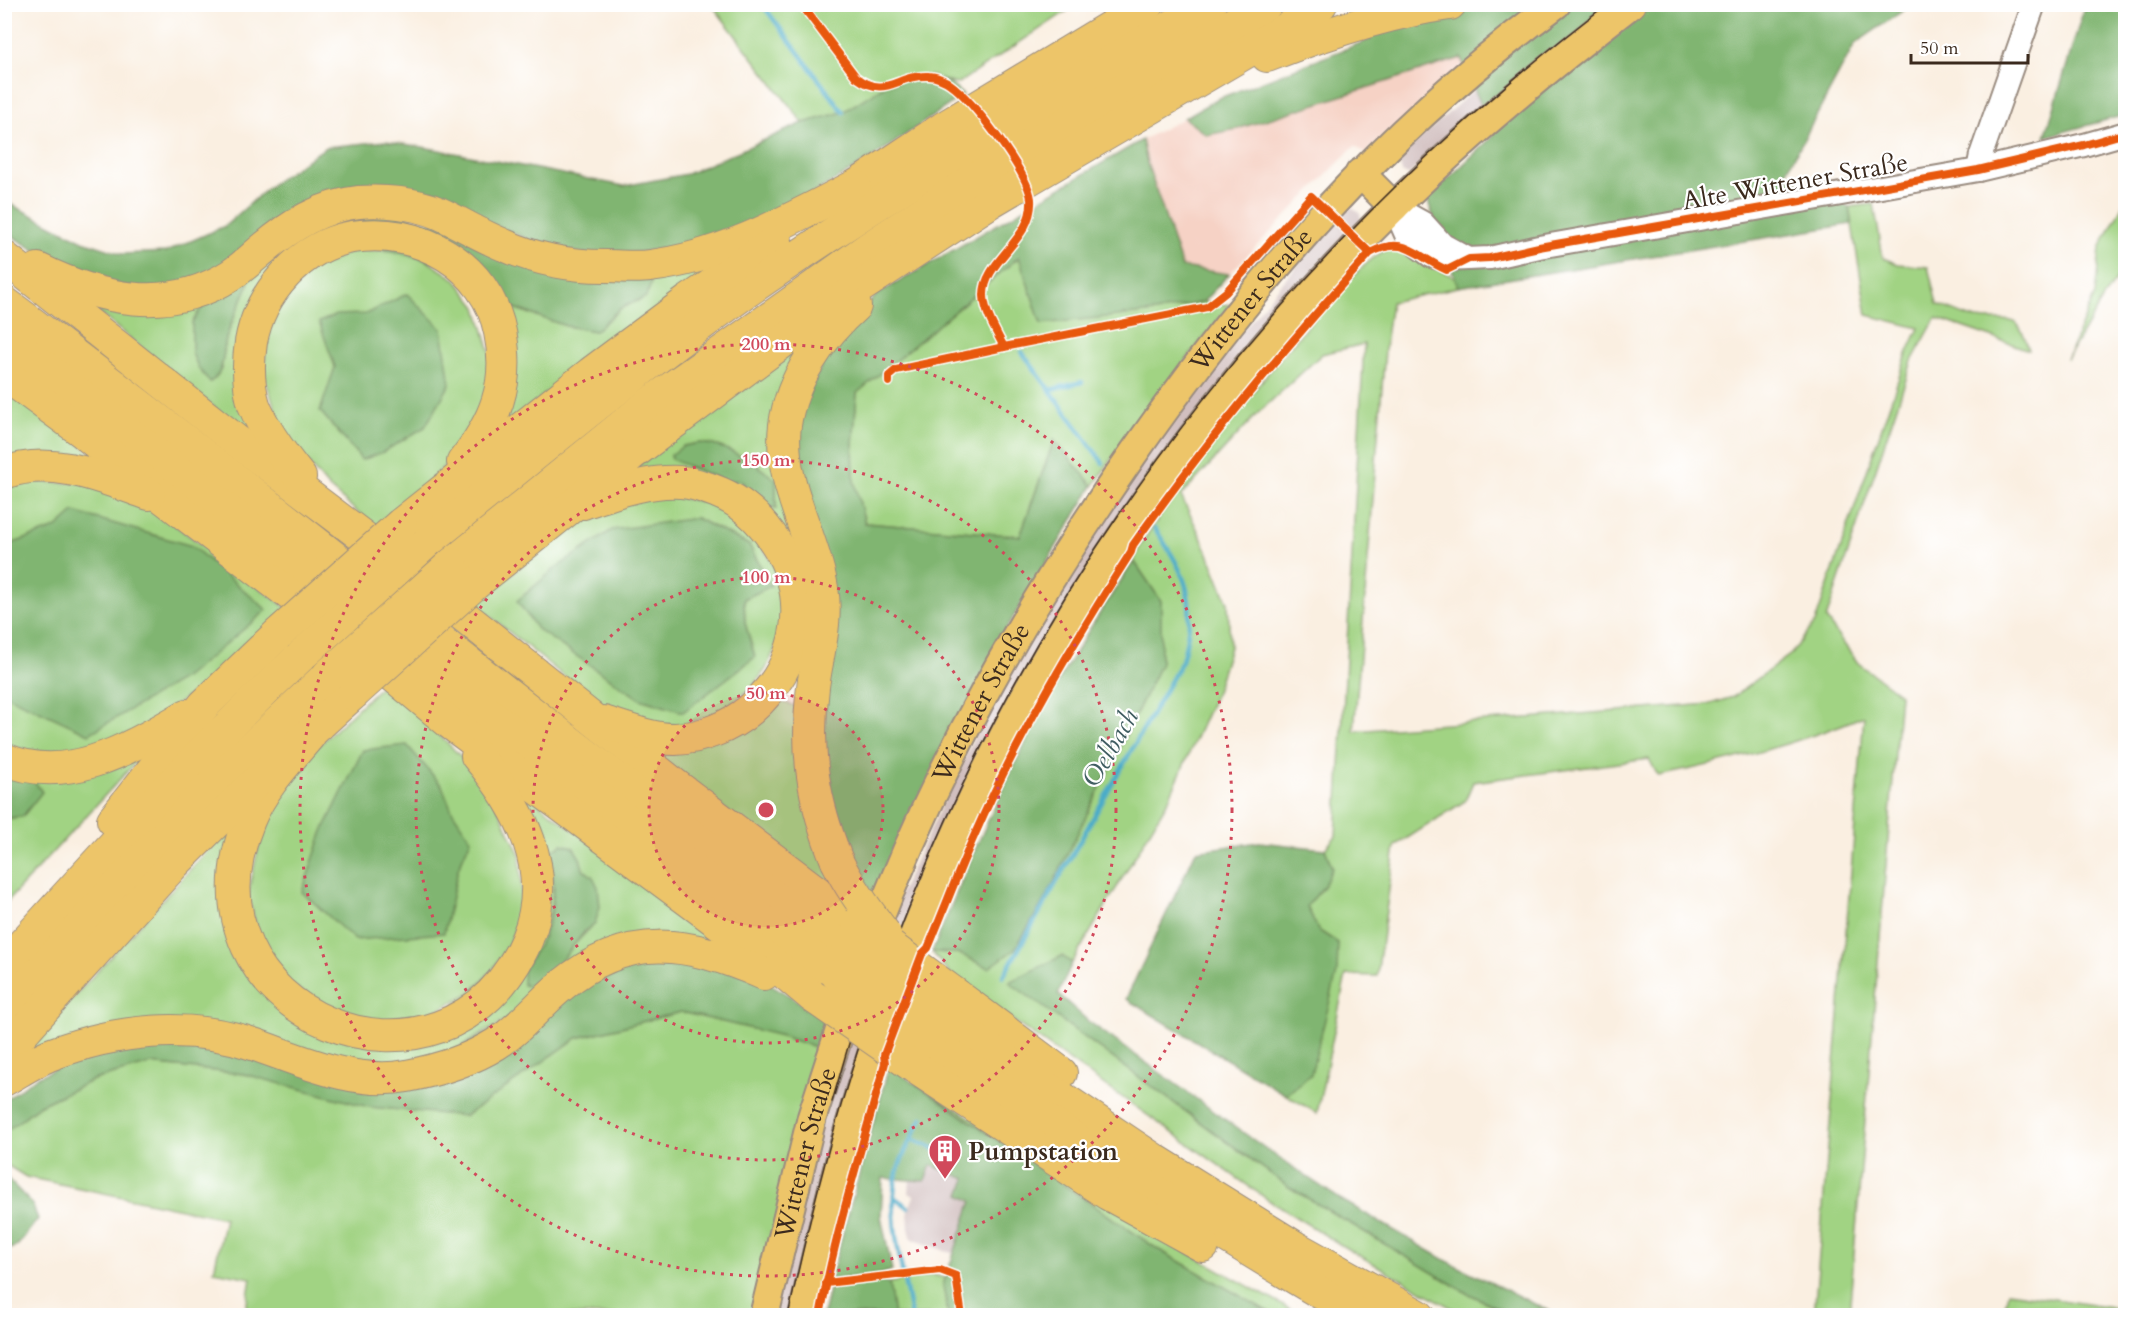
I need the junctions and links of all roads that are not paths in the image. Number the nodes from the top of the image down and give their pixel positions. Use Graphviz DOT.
graph roads {
  1 [pos="1210,4"];
  2 [pos="1266,4"];
  3 [pos="1321,4"];
  4 [pos="1450,4"];
  5 [pos="1556,4"];
  6 [pos="1631,4"];
  7 [pos="2034,4"];
  8 [pos="1146,5"];
  9 [pos="1165,46"];
  10 [pos="1188,86"];
  11 [pos="2126,133"];
  12 [pos="967,165"];
  13 [pos="1978,170"];
  14 [pos="1360,173"];
  15 [pos="855,186"];
  16 [pos="1394,207"];
  17 [pos="922,246"];
  18 [pos="4,252"];
  19 [pos="4,257"];
  20 [pos="4,302"];
  21 [pos="4,334"];
  22 [pos="4,374"];
  23 [pos="4,473"];
  24 [pos="165,499"];
  25 [pos="571,507"];
  26 [pos="327,511"];
  27 [pos="401,524"];
  28 [pos="204,705"];
  29 [pos="587,716"];
  30 [pos="450,723"];
  31 [pos="309,735"];
  32 [pos="4,759"];
  33 [pos="847,950"];
  34 [pos="900,954"];
  35 [pos="4,964"];
  36 [pos="807,992"];
  37 [pos="4,1011"];
  38 [pos="937,1031"];
  39 [pos="4,1053"];
  40 [pos="4,1080"];
  41 [pos="764,1316"];
  42 [pos="803,1316"];
  43 [pos="1329,1316"];
  44 [pos="1361,1316"];
  45 [pos="1419,1316"];
  1 -- 9 [label="highway"];
  2 -- 9 [label="highway"];
  3 -- 10 [label="highway"];
  4 -- 10 [label="highway"];
  5 -- 14 [label="main road, Wittener Straße"];
  6 -- 16 [label="main road, Wittener Straße"];
  7 -- 13 [label="street"];
  8 -- 12 [label="highway"];
  9 -- 12 [label="highway"];
  10 -- 12 [label="highway"];
  11 -- 13 [label="street, Alte Wittener Straße"];
  12 -- 15 [label="highway"];
  12 -- 17 [label="highway"];
  12 -- 35 [label="highway, bridge"];
  12 -- 37 [label="highway, bridge"];
  13 -- 16 [label="street, Alte Wittener Straße"];
  14 -- 16 [label="main road"];
  14 -- 41 [label="main road, Wittener Straße"];
  15 -- 18 [label="highway"];
  15 -- 27 [label="highway"];
  16 -- 42 [label="main road, Wittener Straße"];
  17 -- 25 [label="highway"];
  17 -- 34 [label="highway, bridge"];
  19 -- 26 [label="highway"];
  20 -- 33 [label="highway"];
  21 -- 33 [label="highway"];
  22 -- 24 [label="highway"];
  23 -- 24 [label="highway"];
  24 -- 30 [label="highway"];
  25 -- 29 [label="highway"];
  25 -- 31 [label="highway, bridge"];
  26 -- 27 [label="highway"];
  26 -- 29 [label="highway"];
  27 -- 28 [label="highway, bridge"];
  28 -- 32 [label="highway"];
  28 -- 35 [label="highway"];
  29 -- 33 [label="highway"];
  30 -- 31 [label="highway"];
  30 -- 36 [label="highway"];
  31 -- 39 [label="highway"];
  33 -- 34 [label="highway, bridge"];
  33 -- 38 [label="highway, bridge"];
  34 -- 38 [label="highway, bridge"];
  36 -- 38 [label="highway, bridge"];
  36 -- 40 [label="highway"];
  38 -- 43 [label="highway"];
  38 -- 44 [label="highway"];
  38 -- 45 [label="highway"];
}
